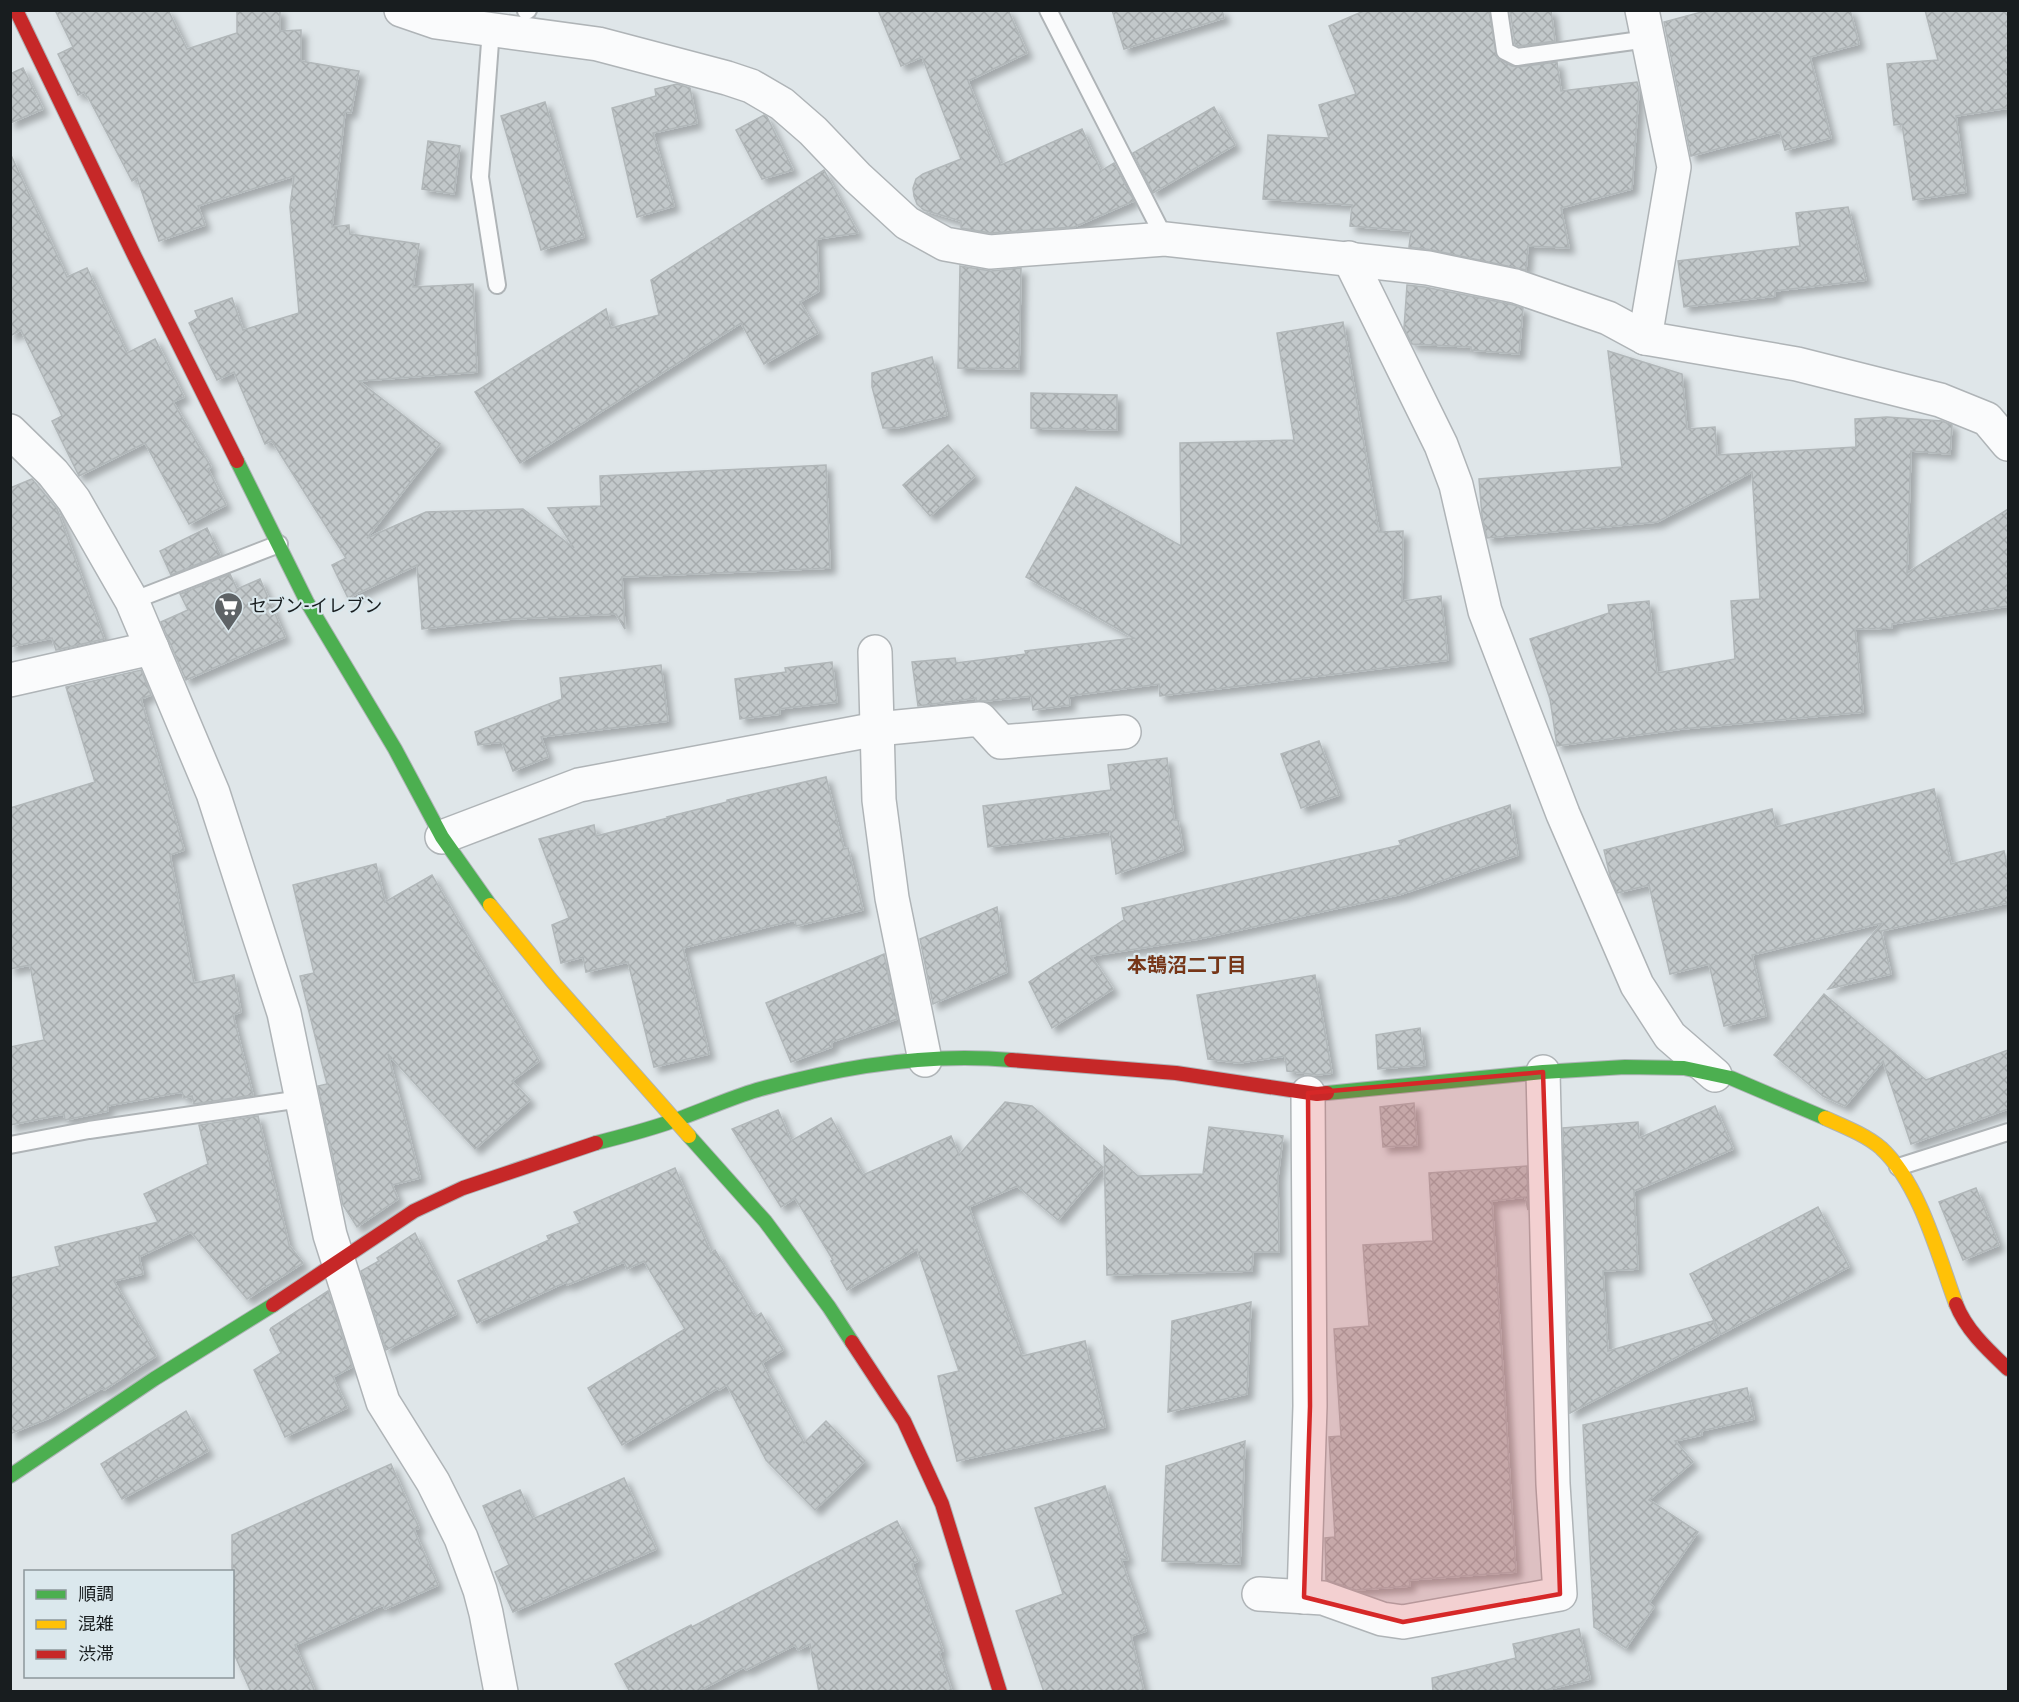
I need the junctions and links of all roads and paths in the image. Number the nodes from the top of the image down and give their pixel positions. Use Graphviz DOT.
graph roads {
  1 [pos="16,10"];
  2 [pos="401,10"];
  3 [pos="1048,10"];
  4 [pos="1498,10"];
  5 [pos="518,19"];
  6 [pos="1645,25"];
  7 [pos="1165,239"];
  8 [pos="1349,258"];
  9 [pos="497,285"];
  10 [pos="1646,338"];
  11 [pos="1998,419"];
  12 [pos="10,431"];
  13 [pos="2008,444"];
  14 [pos="279,544"];
  15 [pos="132,601"];
  16 [pos="152,648"];
  17 [pos="875,652"];
  18 [pos="10,680"];
  19 [pos="877,729"];
  20 [pos="1124,732"];
  21 [pos="442,837"];
  22 [pos="925,1060"];
  23 [pos="1543,1072"];
  24 [pos="1715,1075"];
  25 [pos="1308,1092"];
  26 [pos="301,1099"];
  27 [pos="677,1120"];
  28 [pos="2008,1132"];
  29 [pos="10,1146"];
  30 [pos="1898,1167"];
  31 [pos="338,1263"];
  32 [pos="2008,1369"];
  33 [pos="10,1476"];
  34 [pos="1259,1594"];
  35 [pos="1304,1597"];
  36 [pos="501,1692"];
  37 [pos="1000,1692"];
  1 -- 14 [label="street"];
  2 -- 5 [label="street"];
  3 -- 7 [label="lane"];
  4 -- 6 [label="lane"];
  5 -- 7 [label="street"];
  5 -- 9 [label="lane"];
  6 -- 10 [label="street"];
  7 -- 8 [label="street"];
  8 -- 10 [label="street"];
  8 -- 24 [label="street"];
  10 -- 11 [label="street"];
  11 -- 13 [label="street"];
  12 -- 15 [label="street"];
  14 -- 15 [label="lane"];
  14 -- 21 [label="street"];
  15 -- 16 [label="street"];
  16 -- 18 [label="street"];
  16 -- 26 [label="street"];
  17 -- 19 [label="street"];
  19 -- 20 [label="street"];
  19 -- 21 [label="street"];
  19 -- 22 [label="street"];
  21 -- 27 [label="street"];
  22 -- 25 [label="street"];
  22 -- 27 [label="street"];
  23 -- 24 [label="street"];
  23 -- 25 [label="street"];
  23 -- 35 [label="street"];
  24 -- 30 [label="street"];
  25 -- 35 [label="street"];
  26 -- 29 [label="lane"];
  26 -- 31 [label="street"];
  27 -- 31 [label="street"];
  27 -- 37 [label="street"];
  28 -- 30 [label="lane"];
  30 -- 32 [label="street"];
  31 -- 33 [label="street"];
  31 -- 36 [label="street"];
  34 -- 35 [label="street"];
}
